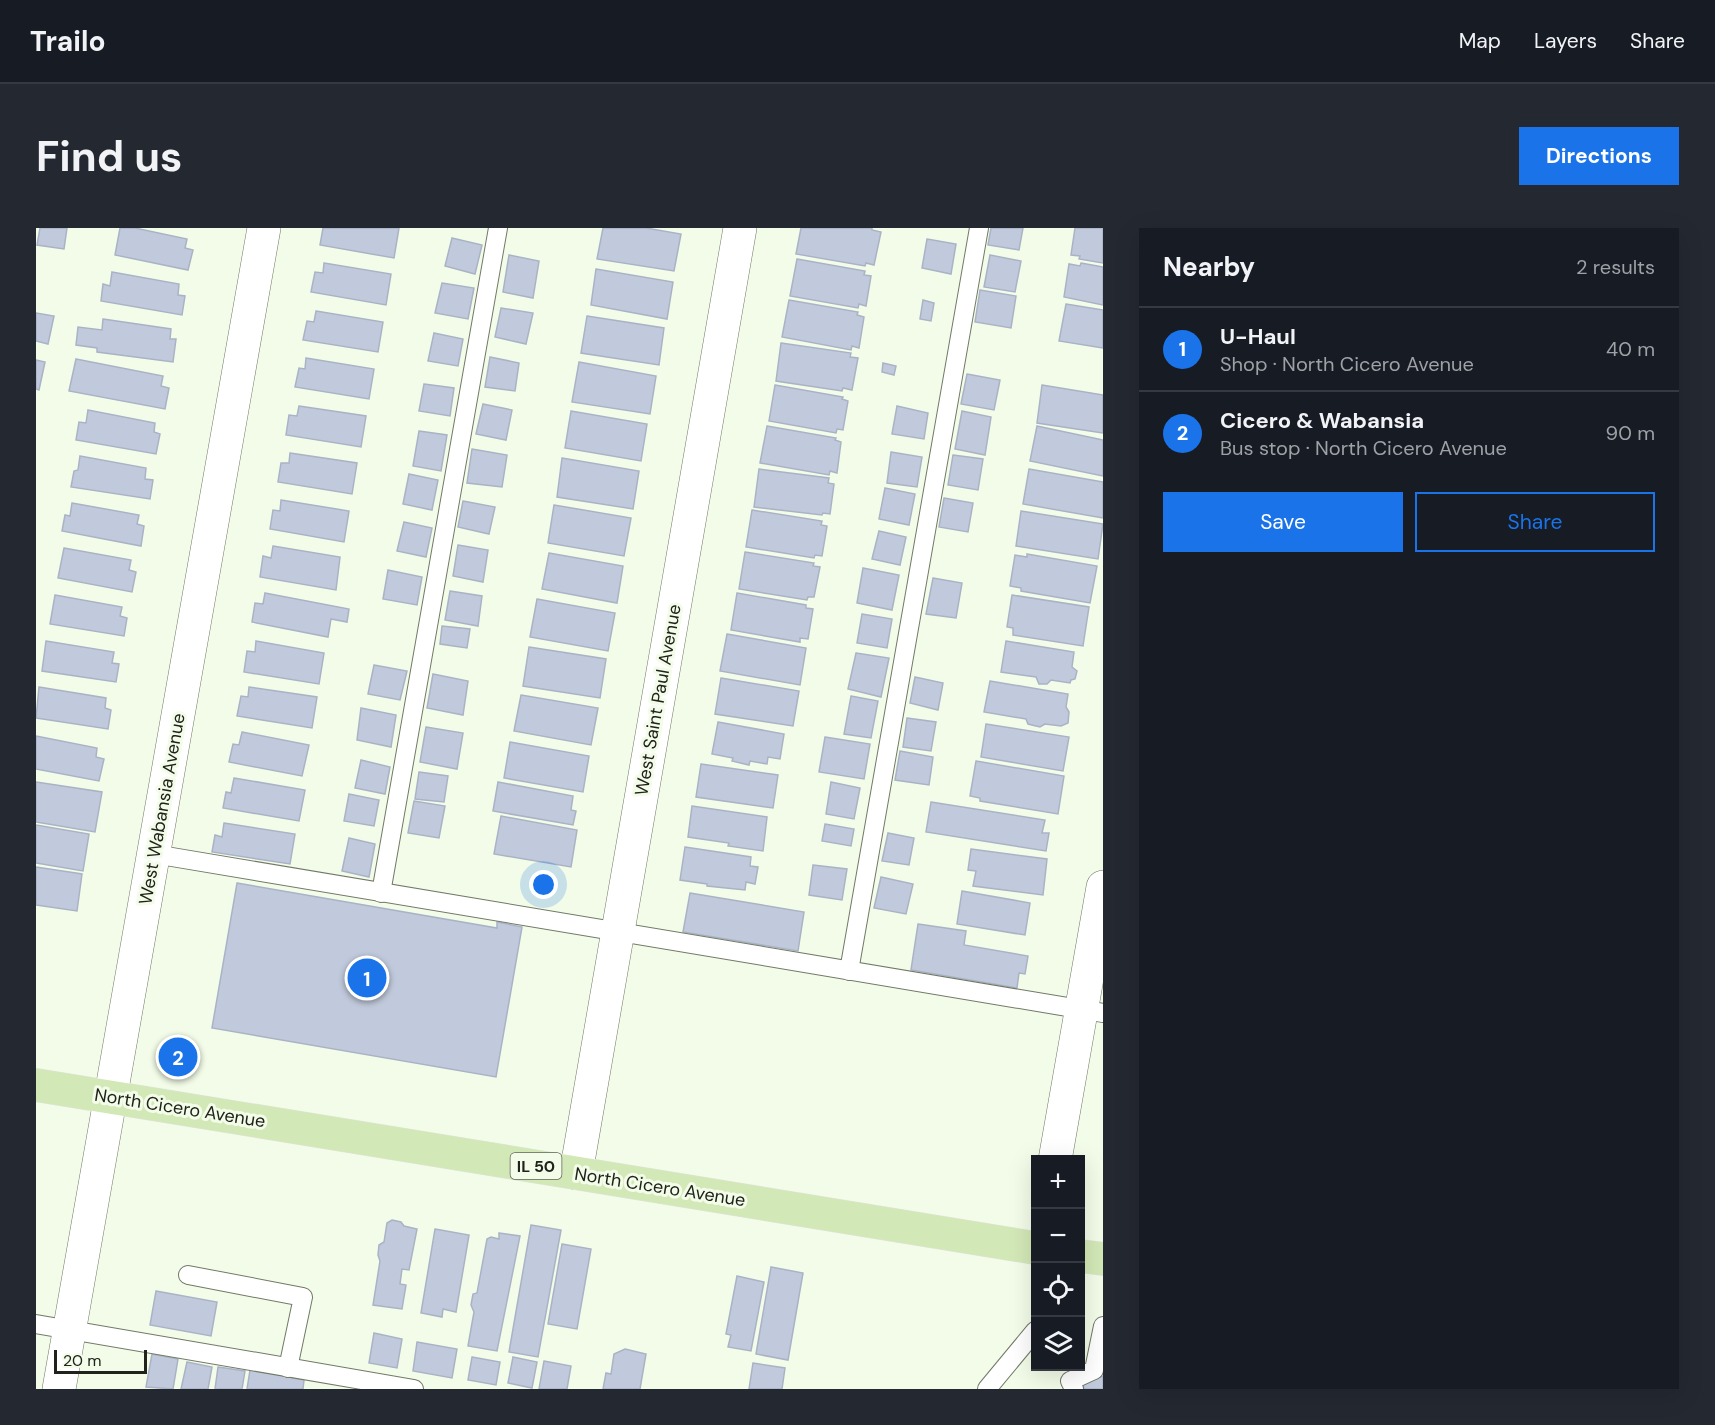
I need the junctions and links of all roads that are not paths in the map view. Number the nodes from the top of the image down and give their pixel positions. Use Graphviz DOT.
graph roads {
  1 [pos="264,228"];
  2 [pos="498,228"];
  3 [pos="740,228"];
  4 [pos="979,228"];
  5 [pos="154,854"];
  6 [pos="1103,887"];
  7 [pos="381,893"];
  8 [pos="617,932"];
  9 [pos="849,970"];
  10 [pos="1092,1011"];
  11 [pos="36,1085"];
  12 [pos="111,1097"];
  13 [pos="1056,1155"];
  14 [pos="576,1173"];
  15 [pos="1031,1247"];
  16 [pos="188,1275"];
  17 [pos="36,1324"];
  18 [pos="1103,1326"];
  19 [pos="70,1330"];
  20 [pos="1031,1336"];
  21 [pos="288,1368"];
  22 [pos="1098,1372"];
  23 [pos="59,1389"];
  24 [pos="414,1389"];
  25 [pos="987,1389"];
  26 [pos="1074,1389"];
  1 -- 5 [label="street, West Wabansia Avenue"];
  2 -- 7 [label="lane"];
  3 -- 8 [label="street, West Saint Paul Avenue"];
  4 -- 9 [label="lane"];
  5 -- 7 [label="lane"];
  5 -- 12 [label="street, West Wabansia Avenue"];
  6 -- 10 [label="street"];
  7 -- 8 [label="lane"];
  8 -- 9 [label="lane"];
  8 -- 14 [label="street, West Saint Paul Avenue"];
  9 -- 10 [label="lane"];
  10 -- 13 [label="street"];
  11 -- 12 [label="main road, North Cicero Avenue / IL 50"];
  12 -- 14 [label="main road, North Cicero Avenue / IL 50"];
  12 -- 19 [label="street, West Wabansia Avenue"];
  14 -- 15 [label="main road, North Cicero Avenue / IL 50"];
  16 -- 21 [label="lane"];
  17 -- 19 [label="lane"];
  18 -- 22 [label="lane"];
  19 -- 21 [label="lane"];
  19 -- 23 [label="street, West Wabansia Avenue"];
  20 -- 25 [label="lane"];
  21 -- 24 [label="lane"];
  22 -- 26 [label="lane"];
}
